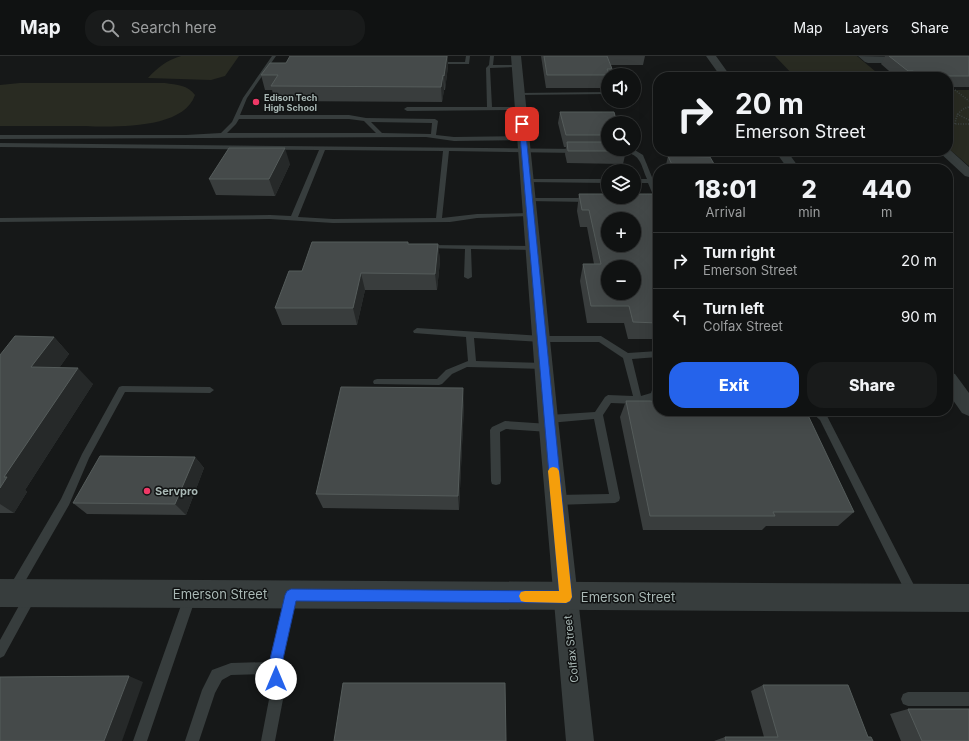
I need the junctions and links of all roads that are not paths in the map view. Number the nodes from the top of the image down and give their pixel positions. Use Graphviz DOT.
graph roads {
  1 [pos="274,56"];
  2 [pos="468,56"];
  3 [pos="492,56"];
  4 [pos="711,56"];
  5 [pos="863,56"];
  6 [pos="914,60"];
  7 [pos="516,61"];
  8 [pos="428,63"];
  9 [pos="491,66"];
  10 [pos="722,72"];
  11 [pos="519,94"];
  12 [pos="601,94"];
  13 [pos="407,109"];
  14 [pos="490,109"];
  15 [pos="521,109"];
  16 [pos="237,117"];
  17 [pos="366,120"];
  18 [pos="223,135"];
  19 [pos="381,135"];
  20 [pos="433,136"];
  21 [pos="0,137"];
  22 [pos="0,145"];
  23 [pos="524,145"];
  24 [pos="323,148"];
  25 [pos="446,151"];
  26 [pos="586,151"];
  27 [pos="640,156"];
  28 [pos="950,156"];
  29 [pos="969,173"];
  30 [pos="527,181"];
  31 [pos="601,181"];
  32 [pos="641,181"];
  33 [pos="650,181"];
  34 [pos="653,188"];
  35 [pos="653,199"];
  36 [pos="598,200"];
  37 [pos="645,200"];
  38 [pos="530,207"];
  39 [pos="294,218"];
  40 [pos="0,220"];
  41 [pos="438,220"];
  42 [pos="421,247"];
  43 [pos="468,248"];
  44 [pos="534,248"];
  45 [pos="468,277"];
  46 [pos="418,331"];
  47 [pos="470,334"];
  48 [pos="542,339"];
  49 [pos="653,354"];
  50 [pos="627,356"];
  51 [pos="472,364"];
  52 [pos="544,366"];
  53 [pos="377,382"];
  54 [pos="953,386"];
  55 [pos="210,390"];
  56 [pos="653,398"];
  57 [pos="638,400"];
  58 [pos="969,408"];
  59 [pos="598,415"];
  60 [pos="821,416"];
  61 [pos="549,423"];
  62 [pos="496,481"];
  63 [pos="556,500"];
  64 [pos="10,594"];
  65 [pos="192,594"];
  66 [pos="291,595"];
  67 [pos="566,597"];
  68 [pos="914,598"];
  69 [pos="969,598"];
  70 [pos="0,652"];
  71 [pos="274,668"];
  72 [pos="908,699"];
  73 [pos="969,699"];
  74 [pos="140,741"];
  75 [pos="192,741"];
  76 [pos="268,741"];
  77 [pos="580,741"];
  1 -- 16 [label="lane"];
  2 -- 8 [label="lane"];
  3 -- 9 [label="lane"];
  4 -- 10 [label="street"];
  5 -- 6 [label="street"];
  7 -- 9 [label="lane"];
  7 -- 11 [label="street, Colfax Street"];
  9 -- 14 [label="lane"];
  11 -- 12 [label="lane"];
  11 -- 15 [label="street, Colfax Street"];
  13 -- 14 [label="lane"];
  14 -- 15 [label="lane"];
  15 -- 23 [label="street, Colfax Street"];
  16 -- 17 [label="lane"];
  16 -- 18 [label="lane"];
  17 -- 19 [label="lane"];
  17 -- 20 [label="lane"];
  18 -- 19 [label="lane"];
  18 -- 21 [label="lane"];
  19 -- 20 [label="lane"];
  20 -- 23 [label="lane"];
  22 -- 24 [label="lane"];
  23 -- 25 [label="lane"];
  23 -- 26 [label="lane"];
  23 -- 30 [label="street, Colfax Street"];
  24 -- 25 [label="lane"];
  24 -- 39 [label="lane"];
  25 -- 41 [label="lane"];
  27 -- 33 [label="lane"];
  28 -- 29 [label="street"];
  30 -- 31 [label="lane"];
  30 -- 38 [label="street, Colfax Street"];
  32 -- 33 [label="lane"];
  33 -- 34 [label="lane"];
  35 -- 37 [label="lane"];
  36 -- 38 [label="lane"];
  38 -- 41 [label="lane"];
  38 -- 44 [label="street, Colfax Street"];
  39 -- 40 [label="lane"];
  39 -- 41 [label="lane"];
  42 -- 43 [label="lane"];
  43 -- 44 [label="lane"];
  43 -- 45 [label="lane"];
  44 -- 48 [label="street, Colfax Street"];
  46 -- 47 [label="lane"];
  47 -- 48 [label="lane"];
  47 -- 51 [label="lane"];
  48 -- 50 [label="lane"];
  48 -- 52 [label="street, Colfax Street"];
  49 -- 50 [label="lane"];
  50 -- 57 [label="lane"];
  51 -- 52 [label="lane"];
  51 -- 53 [label="lane"];
  52 -- 61 [label="street, Colfax Street"];
  54 -- 58 [label="street"];
  55 -- 64 [label="lane"];
  56 -- 57 [label="lane"];
  57 -- 59 [label="lane"];
  59 -- 61 [label="lane"];
  59 -- 63 [label="lane"];
  60 -- 68 [label="lane"];
  61 -- 62 [label="lane"];
  61 -- 63 [label="street, Colfax Street"];
  63 -- 67 [label="street, Colfax Street"];
  64 -- 65 [label="street, Emerson Street"];
  64 -- 70 [label="lane"];
  65 -- 66 [label="street, Emerson Street"];
  65 -- 74 [label="lane"];
  66 -- 67 [label="street, Emerson Street"];
  66 -- 71 [label="lane"];
  67 -- 68 [label="street, Emerson Street"];
  67 -- 77 [label="street, Colfax Street"];
  68 -- 69 [label="street, Emerson Street"];
  71 -- 75 [label="lane"];
  71 -- 76 [label="lane"];
  72 -- 73 [label="lane"];
}
